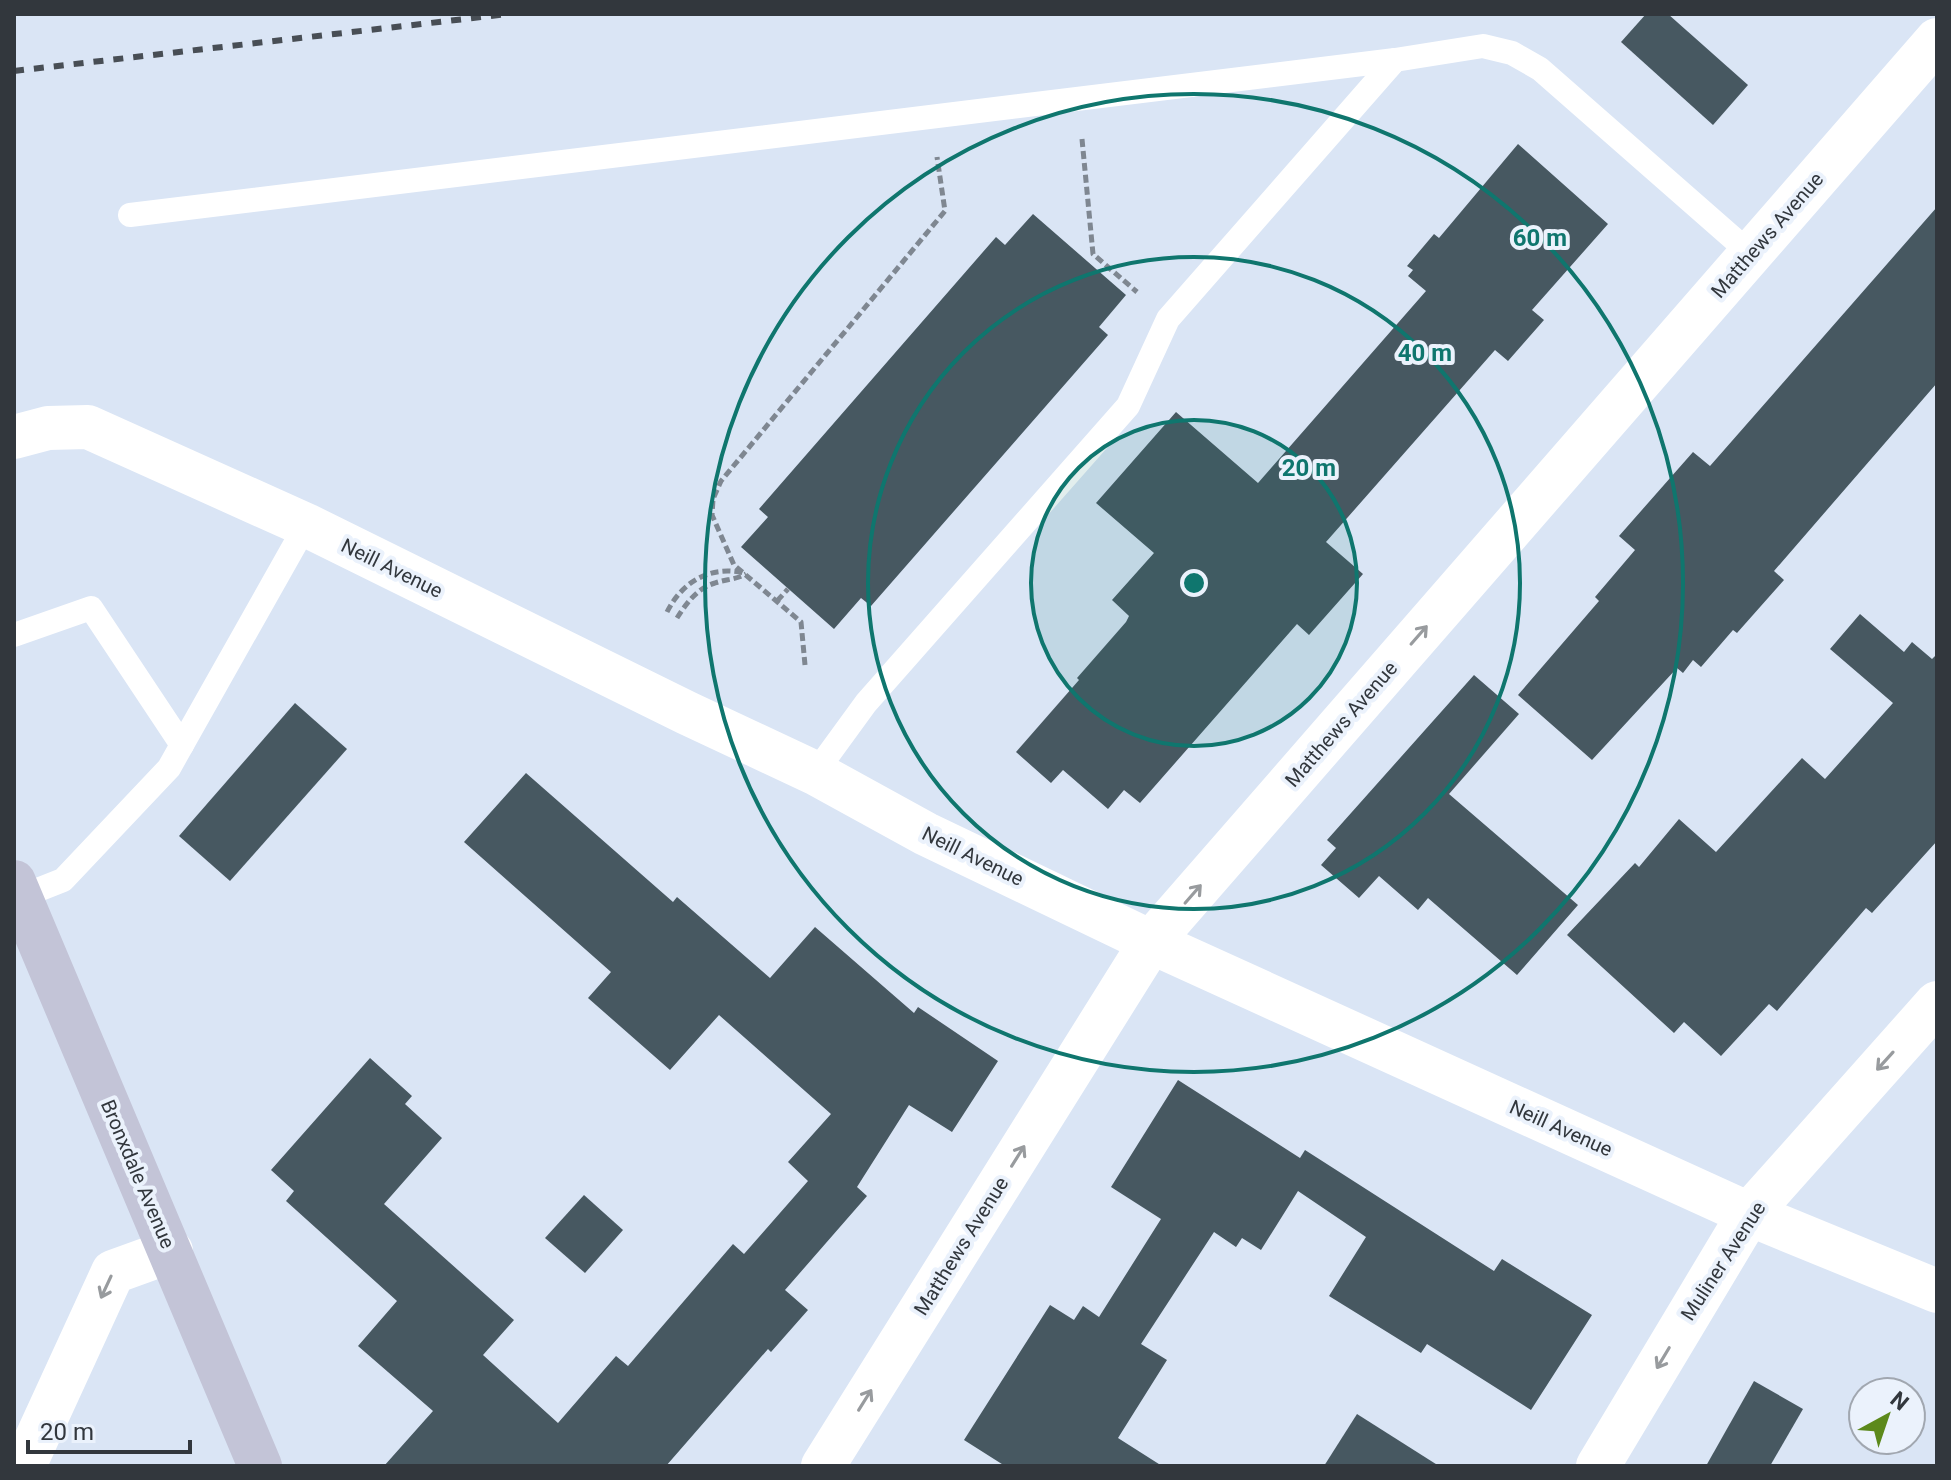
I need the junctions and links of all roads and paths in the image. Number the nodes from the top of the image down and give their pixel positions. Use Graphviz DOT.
graph roads {
  1 [pos="1937,40"];
  2 [pos="1395,60"];
  3 [pos="1078,98"];
  4 [pos="931,117"];
  5 [pos="130,215"];
  6 [pos="1751,254"];
  7 [pos="1168,319"];
  8 [pos="14,437"];
  9 [pos="306,525"];
  10 [pos="746,574"];
  11 [pos="788,589"];
  12 [pos="777,601"];
  13 [pos="667,612"];
  14 [pos="677,618"];
  15 [pos="14,635"];
  16 [pos="805,665"];
  17 [pos="182,745"];
  18 [pos="815,773"];
  19 [pos="17,890"];
  20 [pos="1151,942"];
  21 [pos="1937,1003"];
  22 [pos="1749,1214"];
  23 [pos="171,1251"];
  24 [pos="1937,1291"];
  25 [pos="24,1466"];
  26 [pos="260,1466"];
  27 [pos="823,1466"];
  28 [pos="1598,1466"];
  1 -- 6 [label="street, Matthews Avenue"];
  2 -- 3 [label="lane"];
  2 -- 6 [label="lane"];
  2 -- 7 [label="lane"];
  3 -- 4 [label="lane"];
  3 -- 7 [label="path"];
  4 -- 5 [label="lane"];
  4 -- 10 [label="path"];
  20 -- 6 [label="street, Matthews Avenue, one-way"];
  7 -- 18 [label="lane"];
  8 -- 9 [label="street, Neill Avenue"];
  9 -- 17 [label="lane"];
  9 -- 18 [label="street, Neill Avenue"];
  10 -- 12 [label="path"];
  10 -- 13 [label="path"];
  10 -- 14 [label="path"];
  11 -- 12 [label="path"];
  12 -- 16 [label="path"];
  15 -- 17 [label="lane"];
  17 -- 19 [label="lane"];
  18 -- 20 [label="street, Neill Avenue"];
  19 -- 23 [label="street, Bronxdale Avenue"];
  20 -- 22 [label="street, Neill Avenue"];
  27 -- 20 [label="street, Matthews Avenue, one-way"];
  21 -- 22 [label="street, Muliner Avenue, one-way"];
  22 -- 24 [label="street, Neill Avenue"];
  22 -- 28 [label="street, Muliner Avenue, one-way"];
  23 -- 25 [label="street, one-way"];
  23 -- 26 [label="street, Bronxdale Avenue"];
}
